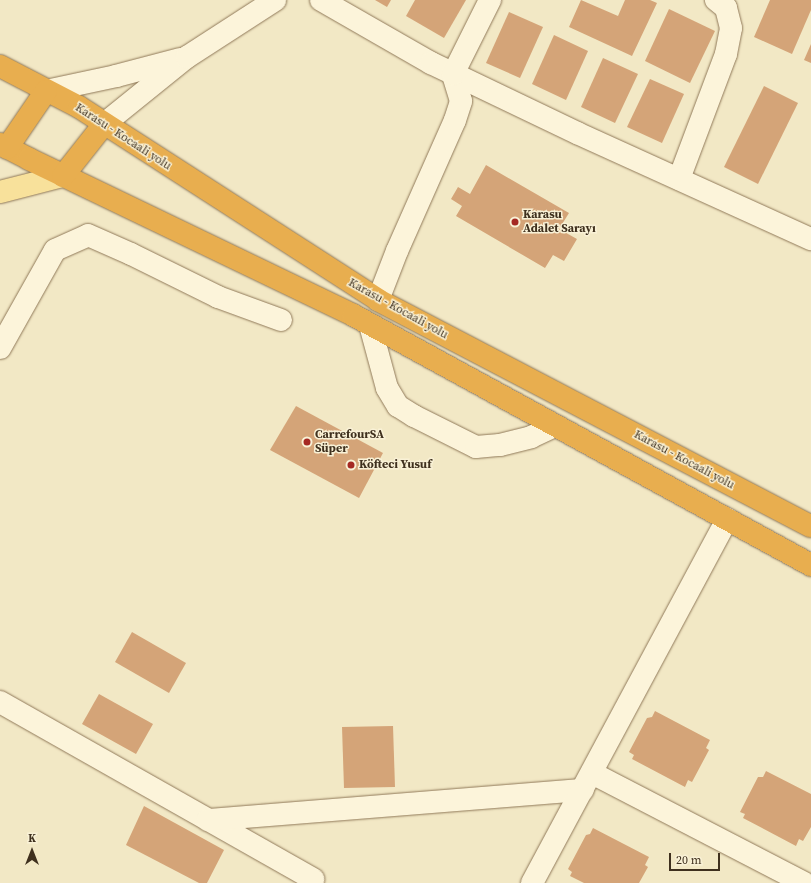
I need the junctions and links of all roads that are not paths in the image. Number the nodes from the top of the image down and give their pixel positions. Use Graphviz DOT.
graph roads {
  1 [pos="275,0"];
  2 [pos="321,0"];
  3 [pos="490,0"];
  4 [pos="716,0"];
  5 [pos="187,57"];
  6 [pos="0,66"];
  7 [pos="453,74"];
  8 [pos="46,91"];
  9 [pos="104,124"];
  10 [pos="2,148"];
  11 [pos="63,176"];
  12 [pos="679,179"];
  13 [pos="0,192"];
  14 [pos="811,239"];
  15 [pos="378,300"];
  16 [pos="281,320"];
  17 [pos="370,325"];
  18 [pos="0,348"];
  19 [pos="555,426"];
  20 [pos="727,519"];
  21 [pos="811,526"];
  22 [pos="811,565"];
  23 [pos="0,702"];
  24 [pos="587,781"];
  25 [pos="208,820"];
  26 [pos="315,882"];
  27 [pos="532,883"];
  28 [pos="804,883"];
  1 -- 5 [label="street"];
  2 -- 7 [label="street"];
  3 -- 7 [label="street"];
  4 -- 12 [label="street"];
  5 -- 8 [label="street"];
  5 -- 9 [label="street"];
  6 -- 8 [label="highway, Karasu - Kocaali yolu"];
  7 -- 12 [label="street"];
  7 -- 15 [label="street"];
  8 -- 9 [label="highway, Karasu - Kocaali yolu"];
  8 -- 10 [label="highway"];
  9 -- 11 [label="highway"];
  9 -- 15 [label="highway, Karasu - Kocaali yolu"];
  10 -- 11 [label="highway"];
  11 -- 13 [label="main road"];
  11 -- 17 [label="highway"];
  12 -- 14 [label="street"];
  15 -- 21 [label="highway, Karasu - Kocaali yolu"];
  16 -- 18 [label="street"];
  17 -- 19 [label="highway"];
  17 -- 19 [label="street"];
  19 -- 20 [label="highway"];
  20 -- 22 [label="highway"];
  20 -- 24 [label="street"];
  23 -- 25 [label="street"];
  24 -- 25 [label="street"];
  24 -- 27 [label="street"];
  24 -- 28 [label="street"];
  25 -- 26 [label="street"];
}
